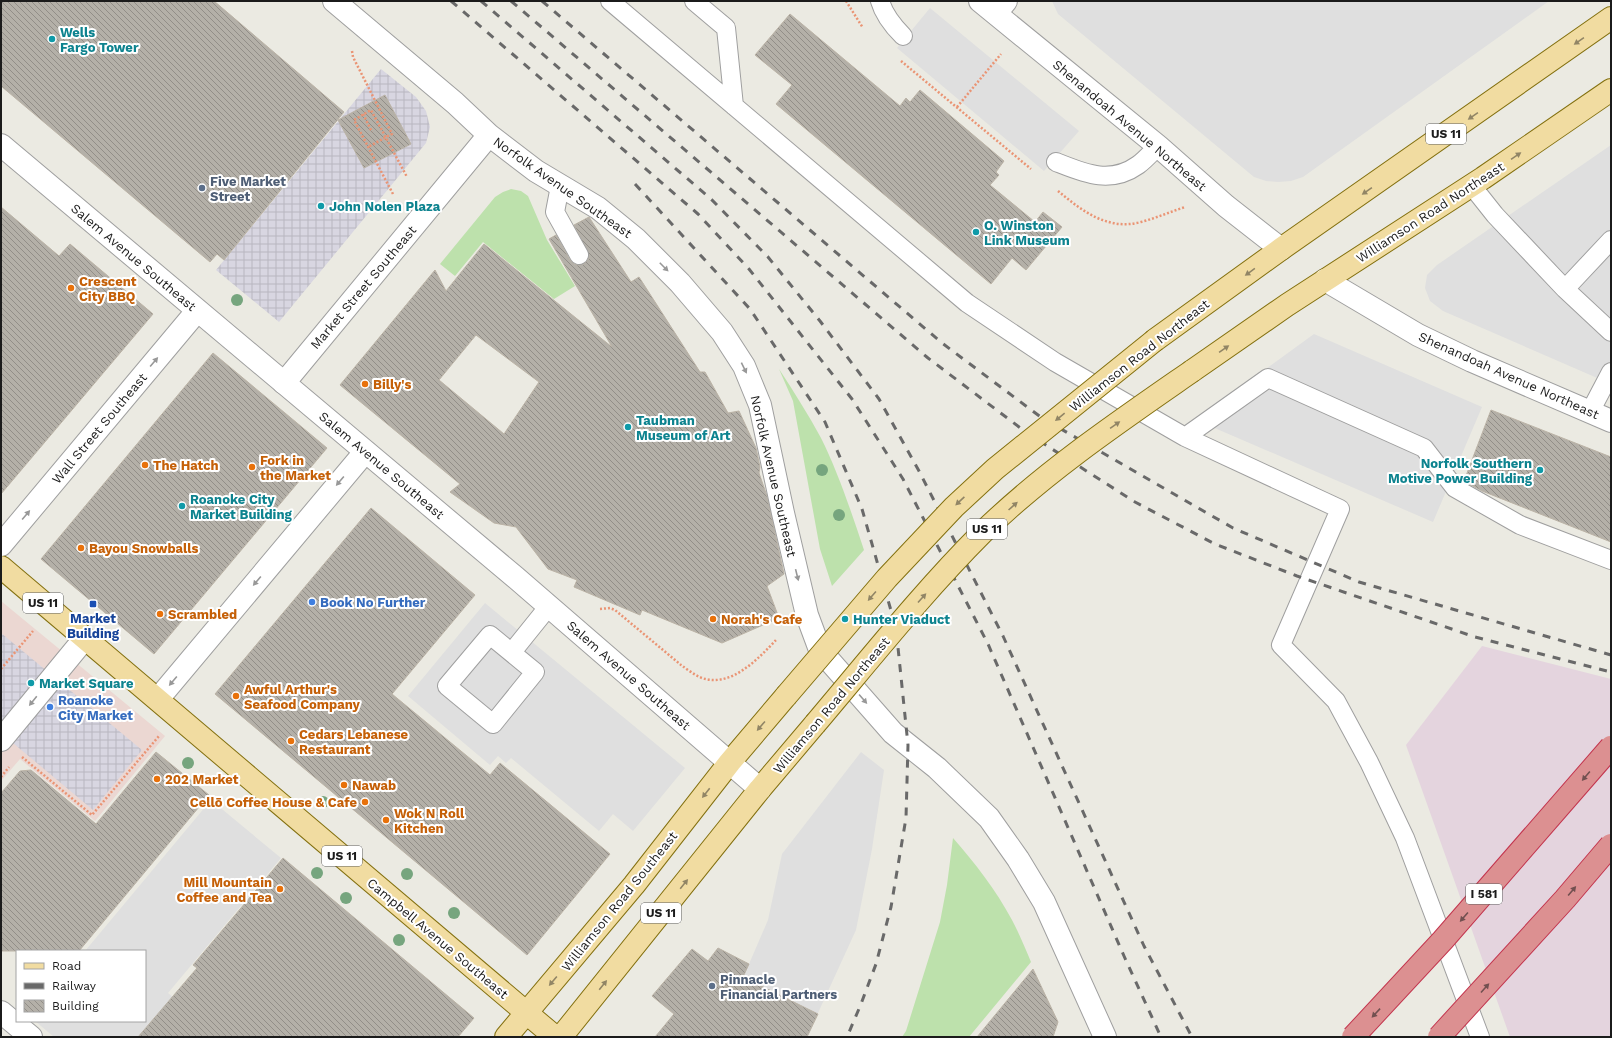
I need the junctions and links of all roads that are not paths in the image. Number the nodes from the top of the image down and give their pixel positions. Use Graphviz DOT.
graph roads {
  1 [pos="334,1"];
  2 [pos="610,1"];
  3 [pos="694,1"];
  4 [pos="880,1"];
  5 [pos="994,5"];
  6 [pos="1611,18"];
  7 [pos="903,36"];
  8 [pos="1611,90"];
  9 [pos="734,106"];
  10 [pos="489,134"];
  11 [pos="1,145"];
  12 [pos="1158,146"];
  13 [pos="1056,162"];
  14 [pos="560,186"];
  15 [pos="1472,186"];
  16 [pos="1611,240"];
  17 [pos="1281,249"];
  18 [pos="579,255"];
  19 [pos="1326,280"];
  20 [pos="1565,289"];
  21 [pos="198,311"];
  22 [pos="1611,332"];
  23 [pos="1611,372"];
  24 [pos="284,383"];
  25 [pos="1590,412"];
  26 [pos="1611,421"];
  27 [pos="1185,437"];
  28 [pos="366,452"];
  29 [pos="1,545"];
  30 [pos="1611,560"];
  31 [pos="1,567"];
  32 [pos="549,606"];
  33 [pos="85,638"];
  34 [pos="512,652"];
  35 [pos="158,699"];
  36 [pos="1,740"];
  37 [pos="1611,747"];
  38 [pos="730,762"];
  39 [pos="760,789"];
  40 [pos="1611,845"];
  41 [pos="1,1012"];
  42 [pos="527,1013"];
  43 [pos="31,1037"];
  44 [pos="506,1037"];
  45 [pos="554,1037"];
  46 [pos="561,1037"];
  47 [pos="1105,1037"];
  48 [pos="1353,1037"];
  49 [pos="1439,1037"];
  50 [pos="1480,1037"];
  1 -- 10 [label="street, Norfolk Avenue Southeast"];
  2 -- 9 [label="lane"];
  3 -- 9 [label="lane"];
  4 -- 7 [label="lane"];
  5 -- 12 [label="street, Shenandoah Avenue Northeast"];
  6 -- 17 [label="main road, Williamson Road Northeast / US 11, one-way"];
  15 -- 8 [label="main road, Williamson Road Northeast / US 11, one-way"];
  9 -- 27 [label="lane"];
  10 -- 14 [label="street, Norfolk Avenue Southeast"];
  10 -- 24 [label="street, Market Street Southeast"];
  11 -- 21 [label="street, Salem Avenue Southeast"];
  12 -- 13 [label="lane"];
  12 -- 17 [label="street, Shenandoah Avenue Northeast"];
  14 -- 18 [label="lane"];
  14 -- 47 [label="street, Norfolk Avenue Southeast, one-way"];
  15 -- 19 [label="main road, Williamson Road Northeast / US 11"];
  15 -- 20 [label="lane"];
  16 -- 20 [label="lane"];
  17 -- 38 [label="main road, Williamson Road Northeast / US 11, one-way, bridge"];
  19 -- 25 [label="street, Shenandoah Avenue Northeast"];
  39 -- 19 [label="main road, Williamson Road Northeast / US 11, one-way, bridge"];
  20 -- 22 [label="lane"];
  21 -- 24 [label="street, Salem Avenue Southeast"];
  29 -- 21 [label="street, Wall Street Southeast, one-way"];
  23 -- 25 [label="lane"];
  24 -- 28 [label="street, Salem Avenue Southeast"];
  25 -- 26 [label="street, Shenandoah Avenue Northeast"];
  27 -- 30 [label="lane"];
  27 -- 50 [label="lane"];
  28 -- 32 [label="street, Salem Avenue Southeast"];
  28 -- 35 [label="street, one-way"];
  31 -- 33 [label="main road, US 11"];
  32 -- 34 [label="lane"];
  32 -- 38 [label="street, Salem Avenue Southeast"];
  33 -- 35 [label="main road, US 11"];
  33 -- 36 [label="street, one-way"];
  34 -- 34 [label="lane"];
  35 -- 42 [label="main road, Campbell Avenue Southeast / US 11"];
  37 -- 48 [label="highway, I 581, one-way, bridge"];
  38 -- 39 [label="street, Salem Avenue Southeast"];
  38 -- 42 [label="main road, Williamson Road Southeast / US 11, one-way"];
  46 -- 39 [label="main road, US 11, one-way"];
  49 -- 40 [label="highway, one-way, bridge"];
  41 -- 43 [label="street"];
  42 -- 44 [label="main road, Williamson Road Southeast"];
  42 -- 45 [label="main road, Campbell Avenue Southeast / US 11"];
}
